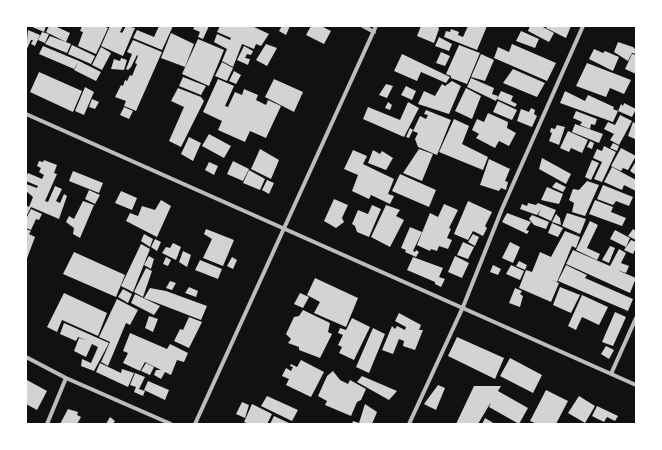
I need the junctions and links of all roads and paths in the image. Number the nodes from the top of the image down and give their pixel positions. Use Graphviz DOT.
graph roads {
  1 [pos="363,26"];
  2 [pos="376,26"];
  3 [pos="583,26"];
  4 [pos="374,32"];
  5 [pos="26,114"];
  6 [pos="283,227"];
  7 [pos="463,307"];
  8 [pos="636,318"];
  9 [pos="26,357"];
  10 [pos="611,374"];
  11 [pos="66,378"];
  12 [pos="636,385"];
  13 [pos="47,424"];
  14 [pos="171,424"];
  15 [pos="195,424"];
  16 [pos="409,424"];
  1 -- 4 [label="street"];
  2 -- 4 [label="street"];
  3 -- 7 [label="street"];
  4 -- 6 [label="street"];
  5 -- 6 [label="street"];
  6 -- 7 [label="street"];
  6 -- 15 [label="street"];
  7 -- 10 [label="street"];
  7 -- 16 [label="street"];
  8 -- 10 [label="street"];
  9 -- 11 [label="street"];
  10 -- 12 [label="street"];
  11 -- 13 [label="street"];
  11 -- 14 [label="street"];
}
